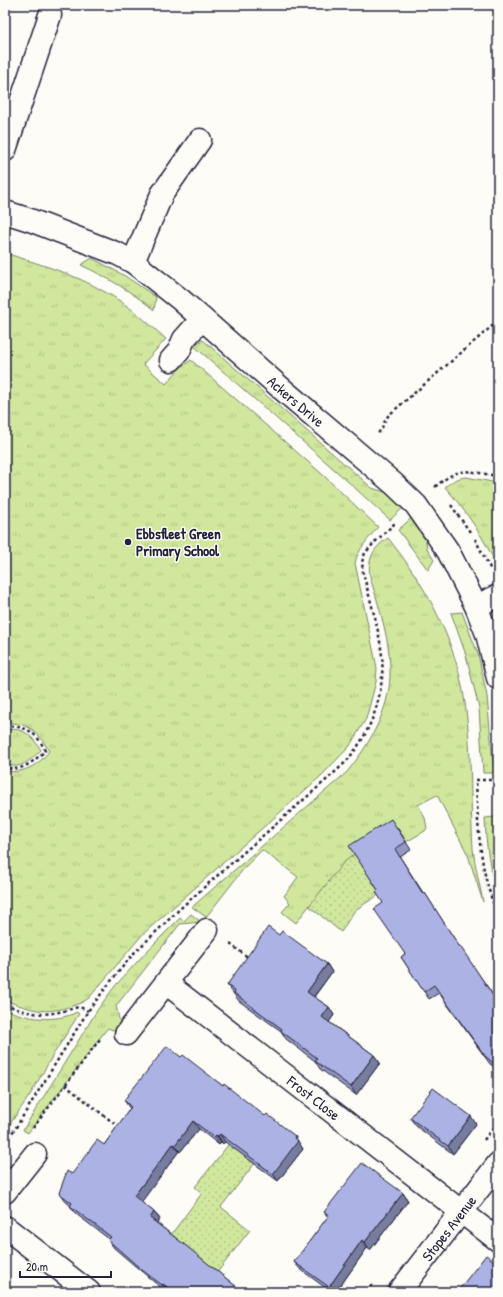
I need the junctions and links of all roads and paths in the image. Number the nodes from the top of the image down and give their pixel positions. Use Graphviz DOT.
graph roads {
  1 [pos="50,15"];
  2 [pos="200,140"];
  3 [pos="5,150"];
  4 [pos="5,212"];
  5 [pos="133,262"];
  6 [pos="202,319"];
  7 [pos="498,321"];
  8 [pos="171,360"];
  9 [pos="378,433"];
  10 [pos="498,476"];
  11 [pos="430,492"];
  12 [pos="400,519"];
  13 [pos="498,596"];
  14 [pos="476,606"];
  15 [pos="498,678"];
  16 [pos="5,715"];
  17 [pos="6,727"];
  18 [pos="5,767"];
  19 [pos="491,780"];
  20 [pos="184,905"];
  21 [pos="189,909"];
  22 [pos="498,916"];
  23 [pos="206,930"];
  24 [pos="228,942"];
  25 [pos="253,961"];
  26 [pos="166,982"];
  27 [pos="5,1004"];
  28 [pos="88,1011"];
  29 [pos="126,1034"];
  30 [pos="103,1036"];
  31 [pos="65,1085"];
  32 [pos="498,1121"];
  33 [pos="15,1128"];
  34 [pos="31,1131"];
  35 [pos="125,1132"];
  36 [pos="21,1133"];
  37 [pos="5,1142"];
  38 [pos="482,1143"];
  39 [pos="35,1154"];
  40 [pos="498,1164"];
  41 [pos="5,1192"];
  42 [pos="461,1211"];
  43 [pos="5,1227"];
  44 [pos="498,1240"];
  45 [pos="374,1283"];
  46 [pos="438,1283"];
  47 [pos="110,1284"];
  48 [pos="89,1292"];
  49 [pos="121,1292"];
  50 [pos="366,1292"];
  51 [pos="399,1292"];
  52 [pos="431,1292"];
  1 -- 3 [label="street"];
  2 -- 5 [label="street"];
  4 -- 5 [label="street, Ackers Drive"];
  5 -- 6 [label="street, Ackers Drive"];
  6 -- 8 [label="street"];
  6 -- 14 [label="street, Ackers Drive"];
  7 -- 9 [label="path"];
  10 -- 11 [label="path"];
  12 -- 20 [label="path"];
  13 -- 14 [label="street"];
  14 -- 15 [label="street, Ackers Drive"];
  16 -- 17 [label="path"];
  17 -- 18 [label="path"];
  19 -- 22 [label="path"];
  20 -- 21 [label="path"];
  20 -- 28 [label="path"];
  23 -- 26 [label="street"];
  24 -- 25 [label="path"];
  26 -- 29 [label="street"];
  26 -- 42 [label="street, Frost Close"];
  27 -- 28 [label="path"];
  28 -- 33 [label="path"];
  30 -- 31 [label="path"];
  31 -- 34 [label="path"];
  31 -- 35 [label="path"];
  32 -- 38 [label="path"];
  33 -- 36 [label="path"];
  33 -- 37 [label="path"];
  39 -- 41 [label="street"];
  40 -- 42 [label="street, Stopes Avenue"];
  42 -- 44 [label="street, Frost Close"];
  42 -- 51 [label="street, Stopes Avenue"];
  43 -- 48 [label="street"];
  45 -- 50 [label="path"];
  46 -- 52 [label="path"];
  47 -- 49 [label="path"];
}
